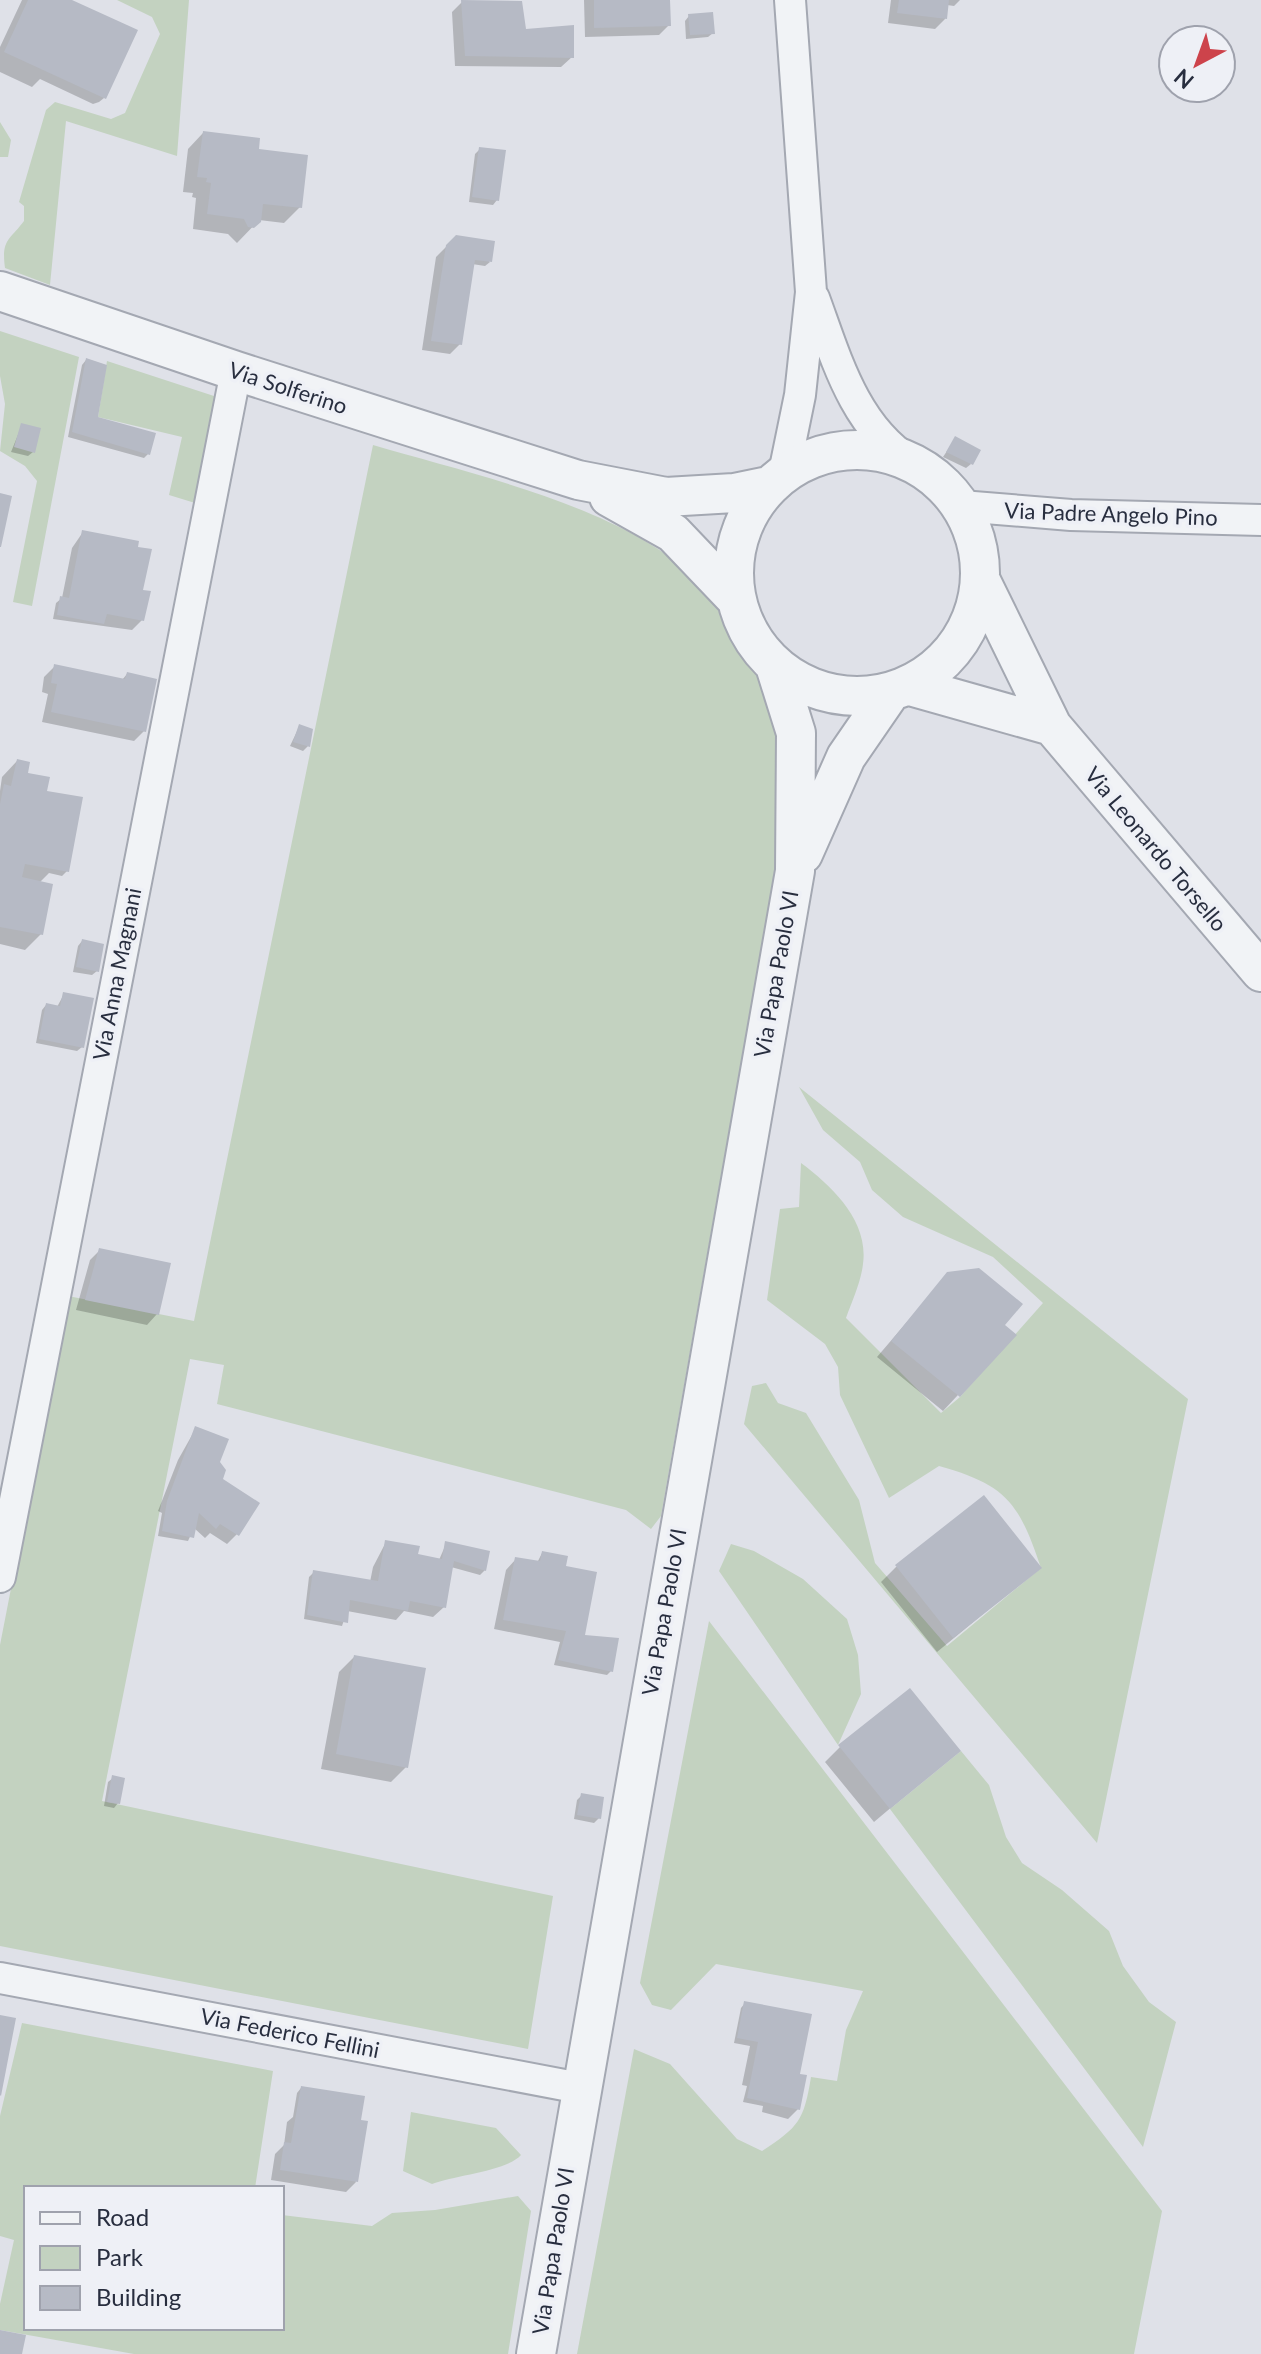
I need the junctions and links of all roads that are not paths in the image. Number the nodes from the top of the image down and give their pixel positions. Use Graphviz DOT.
graph roads {
  1 [pos="790,0"];
  2 [pos="0,291"];
  3 [pos="811,292"];
  4 [pos="236,371"];
  5 [pos="911,462"];
  6 [pos="776,479"];
  7 [pos="578,480"];
  8 [pos="961,506"];
  9 [pos="1261,520"];
  10 [pos="981,581"];
  11 [pos="735,598"];
  12 [pos="775,666"];
  13 [pos="900,689"];
  14 [pos="1052,726"];
  15 [pos="795,871"];
  16 [pos="1261,972"];
  17 [pos="0,1577"];
  18 [pos="0,1978"];
  19 [pos="580,2088"];
  20 [pos="536,2354"];
  1 -- 3 [label="street"];
  2 -- 4 [label="street, Via Solferino"];
  3 -- 5 [label="street"];
  3 -- 6 [label="street"];
  4 -- 7 [label="street, Via Solferino"];
  4 -- 17 [label="street, Via Anna Magnani"];
  5 -- 6 [label="street"];
  5 -- 8 [label="street"];
  6 -- 7 [label="street, Via Solferino"];
  6 -- 11 [label="street"];
  7 -- 11 [label="street, Via Solferino"];
  8 -- 9 [label="street, Via Padre Angelo Pino"];
  8 -- 10 [label="street"];
  10 -- 13 [label="street"];
  10 -- 14 [label="street, Via Leonardo Torsello"];
  11 -- 12 [label="street"];
  12 -- 13 [label="street"];
  12 -- 15 [label="street, Via Papa Paolo VI"];
  13 -- 14 [label="street"];
  13 -- 15 [label="street, Via Papa Paolo VI"];
  14 -- 16 [label="street, Via Leonardo Torsello"];
  15 -- 19 [label="street, Via Papa Paolo VI"];
  18 -- 19 [label="street, Via Federico Fellini"];
  19 -- 20 [label="street, Via Papa Paolo VI"];
}
